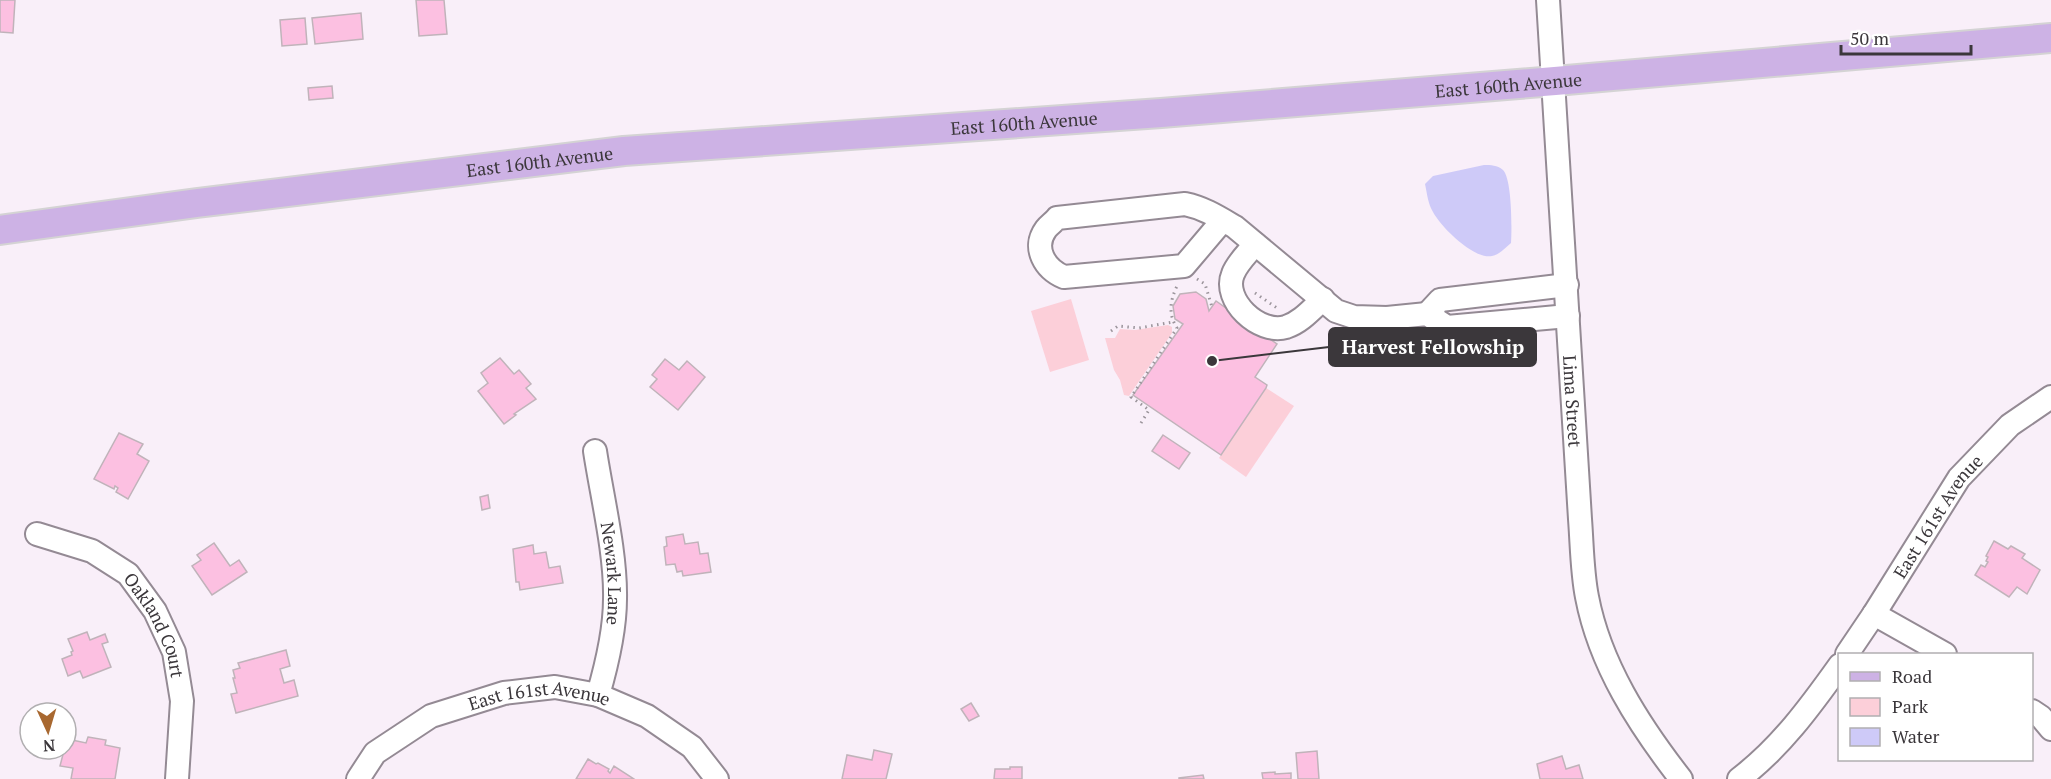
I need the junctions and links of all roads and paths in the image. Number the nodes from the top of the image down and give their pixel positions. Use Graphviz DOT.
graph roads {
  1 [pos="1548,0"];
  2 [pos="2051,38"];
  3 [pos="1555,81"];
  4 [pos="1223,220"];
  5 [pos="0,230"];
  6 [pos="1255,244"];
  7 [pos="1192,277"];
  8 [pos="1178,284"];
  9 [pos="1566,285"];
  10 [pos="1254,292"];
  11 [pos="1323,299"];
  12 [pos="1212,307"];
  13 [pos="1281,310"];
  14 [pos="1427,314"];
  15 [pos="1568,316"];
  16 [pos="1173,322"];
  17 [pos="1111,331"];
  18 [pos="2051,397"];
  19 [pos="1140,423"];
  20 [pos="595,452"];
  21 [pos="37,534"];
  22 [pos="1874,614"];
  23 [pos="1848,653"];
  24 [pos="1943,653"];
  25 [pos="1838,666"];
  26 [pos="598,695"];
  27 [pos="2033,712"];
  28 [pos="2051,729"];
  29 [pos="177,779"];
  30 [pos="358,779"];
  31 [pos="717,779"];
  32 [pos="1681,779"];
  33 [pos="1739,779"];
  1 -- 3 [label="street, Lima Street"];
  2 -- 3 [label="main road, East 160th Avenue"];
  3 -- 5 [label="main road, East 160th Avenue"];
  3 -- 9 [label="street, Lima Street"];
  4 -- 4 [label="street"];
  4 -- 6 [label="street"];
  6 -- 11 [label="street"];
  6 -- 11 [label="street"];
  7 -- 12 [label="path"];
  8 -- 16 [label="path"];
  9 -- 14 [label="street"];
  9 -- 15 [label="street, Lima Street"];
  10 -- 13 [label="path"];
  11 -- 14 [label="street"];
  14 -- 15 [label="street"];
  15 -- 32 [label="street, Lima Street"];
  16 -- 17 [label="path"];
  16 -- 19 [label="path"];
  18 -- 22 [label="street, East 161st Avenue"];
  20 -- 26 [label="street, Newark Lane"];
  21 -- 29 [label="street, Oakland Court"];
  22 -- 23 [label="street, East 161st Avenue"];
  22 -- 24 [label="street"];
  25 -- 33 [label="street"];
  26 -- 30 [label="street, East 161st Avenue"];
  26 -- 31 [label="street, East 161st Avenue"];
  27 -- 28 [label="street"];
}
